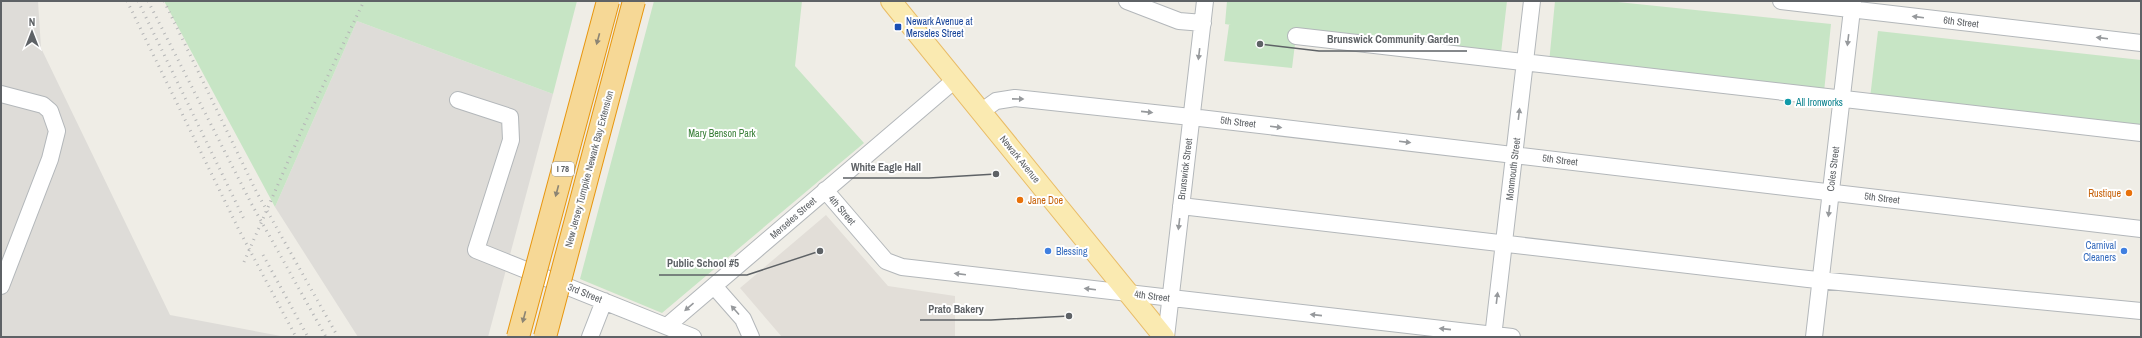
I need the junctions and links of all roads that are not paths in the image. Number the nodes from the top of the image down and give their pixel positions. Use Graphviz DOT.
graph roads {
  1 [pos="608,1"];
  2 [pos="634,1"];
  3 [pos="891,1"];
  4 [pos="1127,1"];
  5 [pos="1205,1"];
  6 [pos="1532,1"];
  7 [pos="1781,1"];
  8 [pos="1853,5"];
  9 [pos="1202,23"];
  10 [pos="1296,36"];
  11 [pos="2141,43"];
  12 [pos="1525,62"];
  13 [pos="956,79"];
  14 [pos="1,94"];
  15 [pos="1842,99"];
  16 [pos="458,100"];
  17 [pos="982,111"];
  18 [pos="1191,117"];
  19 [pos="2141,133"];
  20 [pos="1514,155"];
  21 [pos="825,190"];
  22 [pos="1831,192"];
  23 [pos="1181,206"];
  24 [pos="2141,229"];
  25 [pos="1504,243"];
  26 [pos="1821,280"];
  27 [pos="1,286"];
  28 [pos="714,286"];
  29 [pos="1128,293"];
  30 [pos="1170,298"];
  31 [pos="604,301"];
  32 [pos="2141,311"];
  33 [pos="667,326"];
  34 [pos="1493,336"];
  35 [pos="518,337"];
  36 [pos="545,337"];
  37 [pos="590,337"];
  38 [pos="693,337"];
  39 [pos="751,337"];
  40 [pos="1165,337"];
  41 [pos="1512,337"];
  42 [pos="1814,337"];
  1 -- 35 [label="highway, I 78, one-way, bridge"];
  2 -- 36 [label="highway, New Jersey Turnpike Newark Bay Extension / I 78, bridge"];
  3 -- 13 [label="main road, Newark Avenue"];
  4 -- 9 [label="street"];
  5 -- 9 [label="street, Brunswick Street"];
  6 -- 12 [label="street, Monmouth Street"];
  7 -- 8 [label="street, 6th Street"];
  11 -- 8 [label="street, 6th Street, one-way"];
  8 -- 15 [label="street, Coles Street, one-way"];
  9 -- 18 [label="street, Brunswick Street, one-way"];
  10 -- 12 [label="street"];
  12 -- 15 [label="street"];
  20 -- 12 [label="street, Monmouth Street, one-way"];
  13 -- 17 [label="main road, Newark Avenue"];
  13 -- 21 [label="street, Merseles Street"];
  14 -- 27 [label="street"];
  15 -- 19 [label="street"];
  15 -- 22 [label="street, Coles Street"];
  16 -- 31 [label="street, 3rd Street"];
  17 -- 18 [label="street, 5th Street, one-way"];
  17 -- 29 [label="main road, Newark Avenue"];
  18 -- 20 [label="street, 5th Street, one-way"];
  18 -- 23 [label="street, Brunswick Street"];
  20 -- 22 [label="street, 5th Street"];
  20 -- 25 [label="street, Monmouth Street"];
  21 -- 28 [label="street, Merseles Street"];
  29 -- 21 [label="street, 4th Street, one-way"];
  22 -- 24 [label="street, 5th Street"];
  22 -- 26 [label="street, Coles Street, one-way"];
  23 -- 25 [label="street"];
  23 -- 30 [label="street, Brunswick Street, one-way"];
  25 -- 26 [label="street"];
  34 -- 25 [label="street, Monmouth Street, one-way"];
  26 -- 32 [label="street"];
  26 -- 42 [label="street, Coles Street"];
  28 -- 33 [label="street, Merseles Street, one-way"];
  39 -- 28 [label="street, one-way"];
  29 -- 30 [label="street, 4th Street"];
  29 -- 40 [label="main road, Newark Avenue"];
  34 -- 30 [label="street, 4th Street, one-way"];
  30 -- 40 [label="street, Brunswick Street"];
  31 -- 33 [label="street, 3rd Street"];
  31 -- 37 [label="street"];
  33 -- 38 [label="street, 3rd Street"];
  34 -- 41 [label="street, 4th Street"];
}
